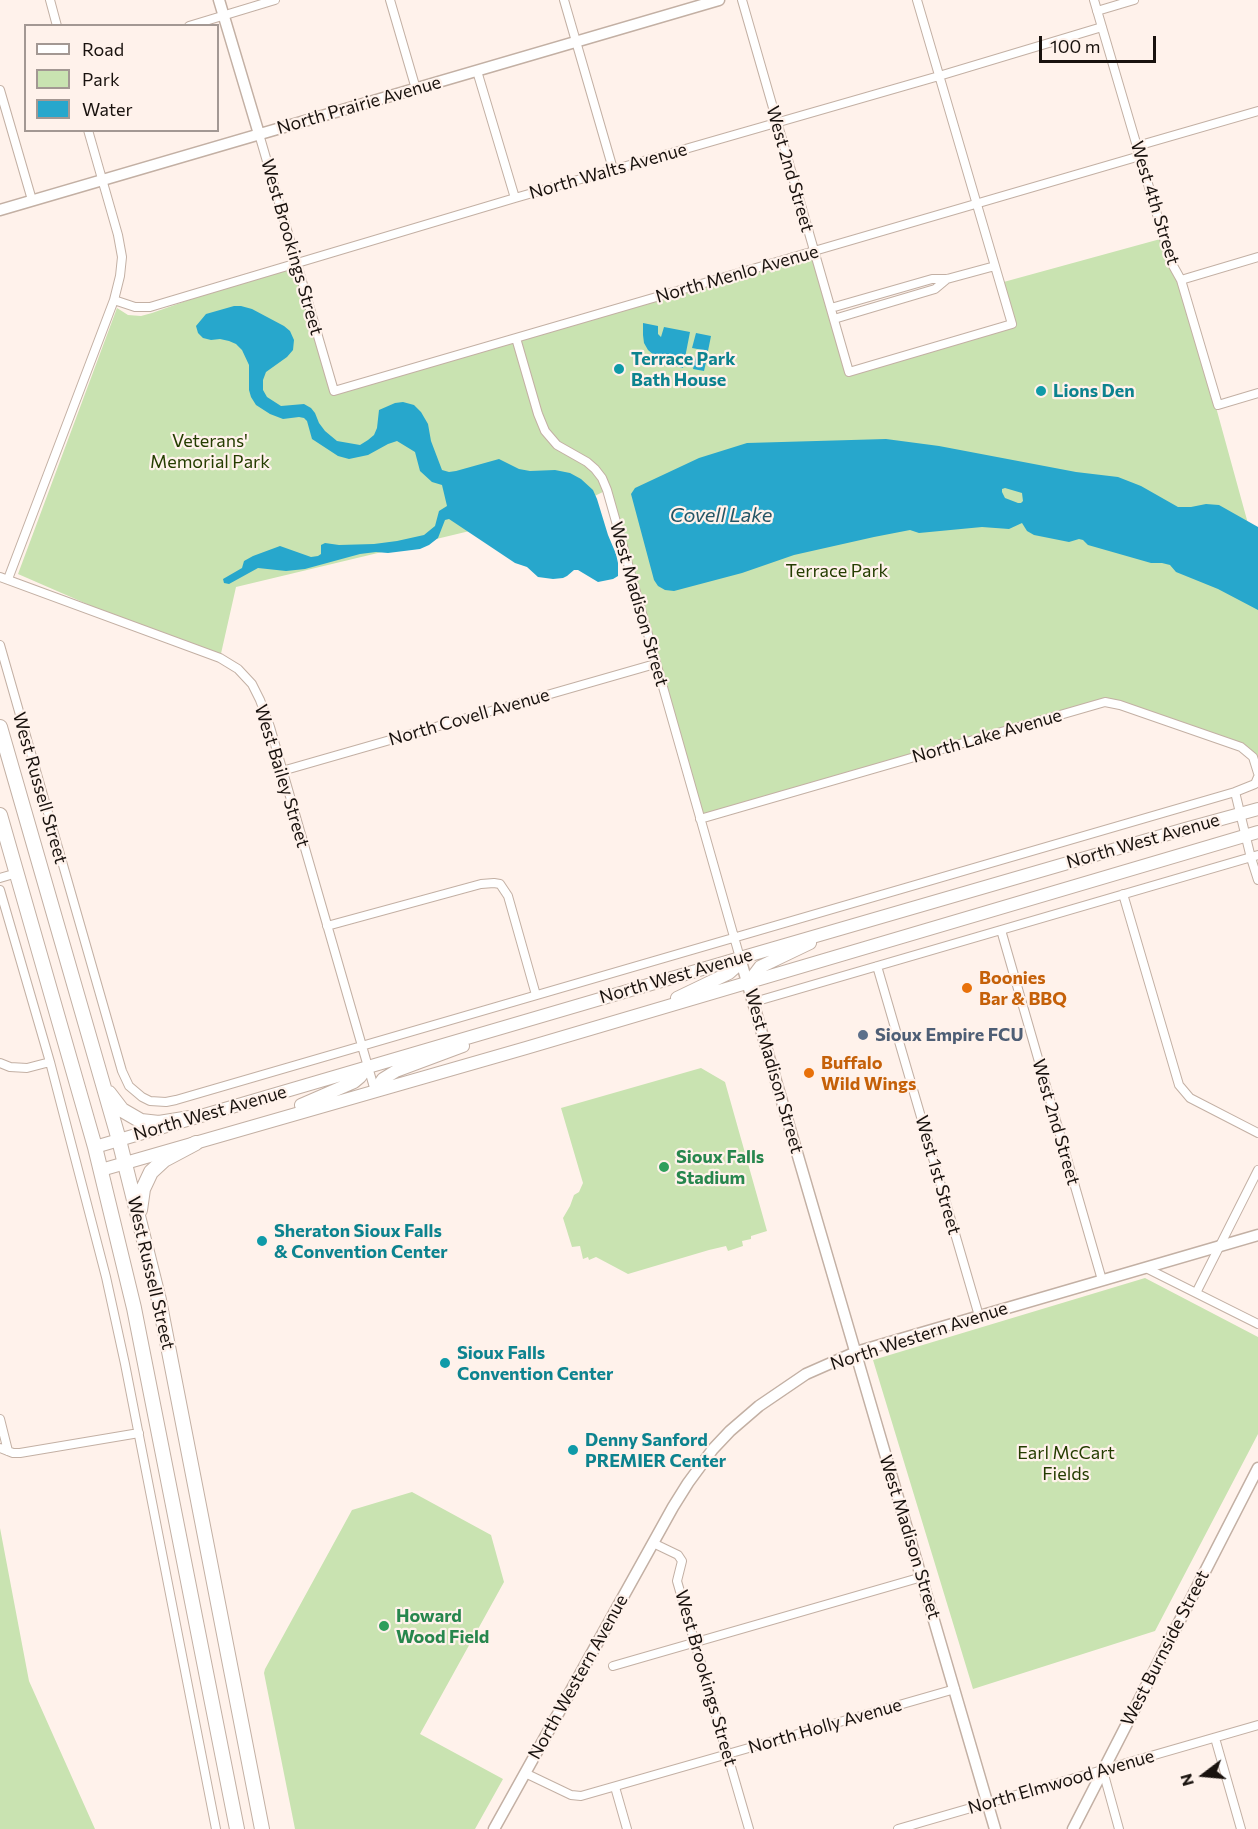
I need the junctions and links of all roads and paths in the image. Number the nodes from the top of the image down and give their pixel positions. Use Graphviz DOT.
graph roads {
  1 [pos="50,0"];
  2 [pos="219,0"];
  3 [pos="274,0"];
  4 [pos="390,0"];
  5 [pos="564,0"];
  6 [pos="719,0"];
  7 [pos="742,0"];
  8 [pos="917,0"];
  9 [pos="1094,0"];
  10 [pos="1134,0"];
  11 [pos="1097,11"];
  12 [pos="224,15"];
  13 [pos="56,24"];
  14 [pos="195,24"];
  15 [pos="1102,27"];
  16 [pos="576,41"];
  17 [pos="477,71"];
  18 [pos="939,76"];
  19 [pos="416,89"];
  20 [pos="0,90"];
  21 [pos="1258,111"];
  22 [pos="777,122"];
  23 [pos="89,132"];
  24 [pos="259,134"];
  25 [pos="1137,146"];
  26 [pos="1140,156"];
  27 [pos="613,169"];
  28 [pos="102,180"];
  29 [pos="515,198"];
  30 [pos="32,200"];
  31 [pos="977,204"];
  32 [pos="0,210"];
  33 [pos="814,251"];
  34 [pos="1258,257"];
  35 [pos="296,262"];
  36 [pos="994,266"];
  37 [pos="947,279"];
  38 [pos="1181,280"];
  39 [pos="114,300"];
  40 [pos="831,308"];
  41 [pos="834,319"];
  42 [pos="516,338"];
  43 [pos="334,391"];
  44 [pos="1258,393"];
  45 [pos="4,578"];
  46 [pos="0,645"];
  47 [pos="655,664"];
  48 [pos="0,727"];
  49 [pos="282,771"];
  50 [pos="1258,775"];
  51 [pos="1235,792"];
  52 [pos="1258,809"];
  53 [pos="1239,814"];
  54 [pos="0,815"];
  55 [pos="700,819"];
  56 [pos="1258,832"];
  57 [pos="1245,837"];
  58 [pos="1254,856"];
  59 [pos="17,873"];
  60 [pos="0,878"];
  61 [pos="1258,880"];
  62 [pos="0,890"];
  63 [pos="1123,894"];
  64 [pos="327,926"];
  65 [pos="1001,930"];
  66 [pos="824,934"];
  67 [pos="734,937"];
  68 [pos="740,958"];
  69 [pos="877,966"];
  70 [pos="748,982"];
  71 [pos="536,995"];
  72 [pos="754,1002"];
  73 [pos="661,1008"];
  74 [pos="499,1028"];
  75 [pos="92,1045"];
  76 [pos="362,1046"];
  77 [pos="50,1062"];
  78 [pos="0,1063"];
  79 [pos="368,1066"];
  80 [pos="375,1091"];
  81 [pos="142,1097"];
  82 [pos="282,1117"];
  83 [pos="190,1118"];
  84 [pos="1258,1133"];
  85 [pos="119,1140"];
  86 [pos="196,1143"];
  87 [pos="95,1147"];
  88 [pos="125,1163"];
  89 [pos="102,1170"];
  90 [pos="1258,1170"];
  91 [pos="142,1230"];
  92 [pos="1258,1235"];
  93 [pos="1219,1246"];
  94 [pos="1146,1268"];
  95 [pos="1102,1280"];
  96 [pos="1196,1293"];
  97 [pos="979,1316"];
  98 [pos="1258,1324"];
  99 [pos="855,1352"];
  100 [pos="0,1419"];
  101 [pos="139,1433"];
  102 [pos="4,1449"];
  103 [pos="1258,1468"];
  104 [pos="653,1543"];
  105 [pos="922,1577"];
  106 [pos="694,1641"];
  107 [pos="613,1666"];
  108 [pos="955,1689"];
  109 [pos="1258,1725"];
  110 [pos="1215,1738"];
  111 [pos="728,1754"];
  112 [pos="1102,1770"];
  113 [pos="525,1773"];
  114 [pos="615,1787"];
  115 [pos="988,1803"];
  116 [pos="216,1829"];
  117 [pos="237,1829"];
  118 [pos="262,1829"];
  119 [pos="494,1829"];
  120 [pos="627,1829"];
  121 [pos="749,1829"];
  122 [pos="898,1829"];
  123 [pos="995,1829"];
  124 [pos="1073,1829"];
  125 [pos="1119,1829"];
  126 [pos="1241,1829"];
  1 -- 13 [label="street"];
  2 -- 12 [label="street, West Brookings Street"];
  3 -- 12 [label="street"];
  4 -- 19 [label="street"];
  5 -- 16 [label="street"];
  6 -- 16 [label="street, North Prairie Avenue"];
  7 -- 22 [label="street, West 2nd Street"];
  8 -- 18 [label="street"];
  9 -- 11 [label="street, West 4th Street"];
  10 -- 11 [label="street"];
  11 -- 15 [label="street, West 4th Street"];
  12 -- 14 [label="street"];
  12 -- 24 [label="street, West Brookings Street"];
  15 -- 18 [label="street, North Walts Avenue"];
  15 -- 25 [label="street, West 4th Street"];
  16 -- 17 [label="street, North Prairie Avenue"];
  16 -- 27 [label="street"];
  17 -- 19 [label="street, North Prairie Avenue"];
  17 -- 29 [label="street"];
  18 -- 22 [label="street, North Walts Avenue"];
  18 -- 31 [label="street"];
  19 -- 24 [label="street, North Prairie Avenue"];
  20 -- 30 [label="street"];
  21 -- 25 [label="street"];
  22 -- 27 [label="street, North Walts Avenue"];
  22 -- 33 [label="street, West 2nd Street"];
  23 -- 28 [label="street, West Bailey Street"];
  24 -- 28 [label="street, North Prairie Avenue"];
  24 -- 35 [label="street, West Brookings Street"];
  25 -- 26 [label="street, West 4th Street"];
  26 -- 31 [label="street, North Menlo Avenue"];
  26 -- 38 [label="street, West 4th Street"];
  27 -- 29 [label="street, North Walts Avenue"];
  28 -- 30 [label="street, North Prairie Avenue"];
  28 -- 39 [label="street, West Bailey Street"];
  29 -- 35 [label="street, North Walts Avenue"];
  30 -- 32 [label="street, North Prairie Avenue"];
  31 -- 33 [label="street, North Menlo Avenue"];
  31 -- 36 [label="street"];
  33 -- 40 [label="street, West 2nd Street"];
  33 -- 42 [label="street, North Menlo Avenue"];
  34 -- 38 [label="street"];
  35 -- 39 [label="street, North Walts Avenue"];
  35 -- 43 [label="street, West Brookings Street"];
  36 -- 37 [label="street"];
  36 -- 41 [label="street, West 2nd Street"];
  37 -- 40 [label="street"];
  37 -- 41 [label="street"];
  38 -- 44 [label="street, West 4th Street"];
  39 -- 45 [label="street, West Bailey Street"];
  40 -- 41 [label="street, West 2nd Street"];
  42 -- 43 [label="street, North Menlo Avenue"];
  42 -- 47 [label="street, West Madison Street"];
  45 -- 49 [label="street, West Bailey Street"];
  46 -- 81 [label="street, West Russell Street"];
  47 -- 49 [label="street, North Covell Avenue"];
  47 -- 55 [label="street, West Madison Street"];
  48 -- 75 [label="highway, West Russell Street"];
  49 -- 64 [label="street, West Bailey Street"];
  50 -- 51 [label="street, North Lake Avenue"];
  50 -- 55 [label="street, North Lake Avenue"];
  51 -- 53 [label="street"];
  51 -- 67 [label="street, North West Avenue"];
  52 -- 53 [label="main road, North West Avenue"];
  53 -- 57 [label="street"];
  53 -- 66 [label="main road, North West Avenue"];
  54 -- 59 [label="highway, West Russell Street"];
  55 -- 67 [label="street, West Madison Street"];
  56 -- 57 [label="main road, North West Avenue"];
  57 -- 58 [label="street"];
  57 -- 70 [label="main road, North West Avenue"];
  58 -- 61 [label="street"];
  58 -- 63 [label="street"];
  59 -- 60 [label="street"];
  59 -- 87 [label="highway, West Russell Street"];
  62 -- 77 [label="street"];
  63 -- 65 [label="street"];
  63 -- 84 [label="street"];
  64 -- 71 [label="street"];
  64 -- 76 [label="street, West Bailey Street"];
  65 -- 69 [label="street"];
  65 -- 95 [label="street, West 2nd Street"];
  66 -- 68 [label="main road, North West Avenue"];
  66 -- 70 [label="main road"];
  67 -- 68 [label="street, West Madison Street"];
  67 -- 71 [label="street, North West Avenue"];
  68 -- 70 [label="street, West Madison Street"];
  68 -- 73 [label="main road"];
  68 -- 74 [label="main road, North West Avenue"];
  69 -- 72 [label="street"];
  69 -- 97 [label="street, West 1st Street"];
  70 -- 72 [label="street, West Madison Street"];
  70 -- 73 [label="main road, North West Avenue"];
  71 -- 76 [label="street, North West Avenue"];
  72 -- 99 [label="street, West Madison Street"];
  73 -- 80 [label="main road, North West Avenue"];
  74 -- 79 [label="main road, North West Avenue"];
  74 -- 80 [label="main road"];
  75 -- 83 [label="highway"];
  75 -- 85 [label="highway, West Russell Street"];
  76 -- 79 [label="street, West Bailey Street"];
  76 -- 81 [label="street, North West Avenue"];
  77 -- 78 [label="street"];
  77 -- 101 [label="street"];
  79 -- 80 [label="street, West Bailey Street"];
  79 -- 82 [label="main road"];
  79 -- 83 [label="main road, North West Avenue"];
  80 -- 82 [label="main road, North West Avenue"];
  82 -- 86 [label="main road, North West Avenue"];
  83 -- 85 [label="main road, North West Avenue"];
  85 -- 87 [label="main road, North West Avenue"];
  85 -- 88 [label="highway, West Russell Street"];
  86 -- 88 [label="main road, North West Avenue"];
  86 -- 91 [label="highway"];
  87 -- 89 [label="highway, West Russell Street"];
  88 -- 89 [label="main road, North West Avenue"];
  88 -- 91 [label="highway, West Russell Street"];
  89 -- 117 [label="highway, West Russell Street"];
  90 -- 93 [label="street"];
  91 -- 118 [label="highway, West Russell Street"];
  92 -- 93 [label="street, North Western Avenue"];
  93 -- 94 [label="street, North Western Avenue"];
  93 -- 96 [label="street"];
  94 -- 95 [label="street, North Western Avenue"];
  94 -- 96 [label="street"];
  95 -- 97 [label="street, North Western Avenue"];
  96 -- 98 [label="street"];
  97 -- 99 [label="street, North Western Avenue"];
  99 -- 104 [label="street, North Western Avenue"];
  99 -- 105 [label="street, West Madison Street"];
  100 -- 102 [label="street"];
  101 -- 102 [label="street"];
  101 -- 116 [label="street"];
  103 -- 112 [label="street, West Burnside Street"];
  104 -- 106 [label="street, West Brookings Street"];
  104 -- 113 [label="street, North Western Avenue"];
  105 -- 106 [label="street"];
  105 -- 108 [label="street, West Madison Street"];
  106 -- 107 [label="street"];
  106 -- 111 [label="street, West Brookings Street"];
  108 -- 111 [label="street, North Holly Avenue"];
  108 -- 115 [label="street, West Madison Street"];
  109 -- 110 [label="street, North Elmwood Avenue"];
  110 -- 112 [label="street, North Elmwood Avenue"];
  110 -- 126 [label="street"];
  111 -- 114 [label="street, North Holly Avenue"];
  111 -- 121 [label="street, West Brookings Street"];
  112 -- 115 [label="street, North Elmwood Avenue"];
  112 -- 124 [label="street, West Burnside Street"];
  112 -- 125 [label="street"];
  113 -- 114 [label="street, North Holly Avenue"];
  113 -- 119 [label="street, North Western Avenue"];
  114 -- 120 [label="street"];
  115 -- 122 [label="street, North Elmwood Avenue"];
  115 -- 123 [label="street, West Madison Street"];
}
